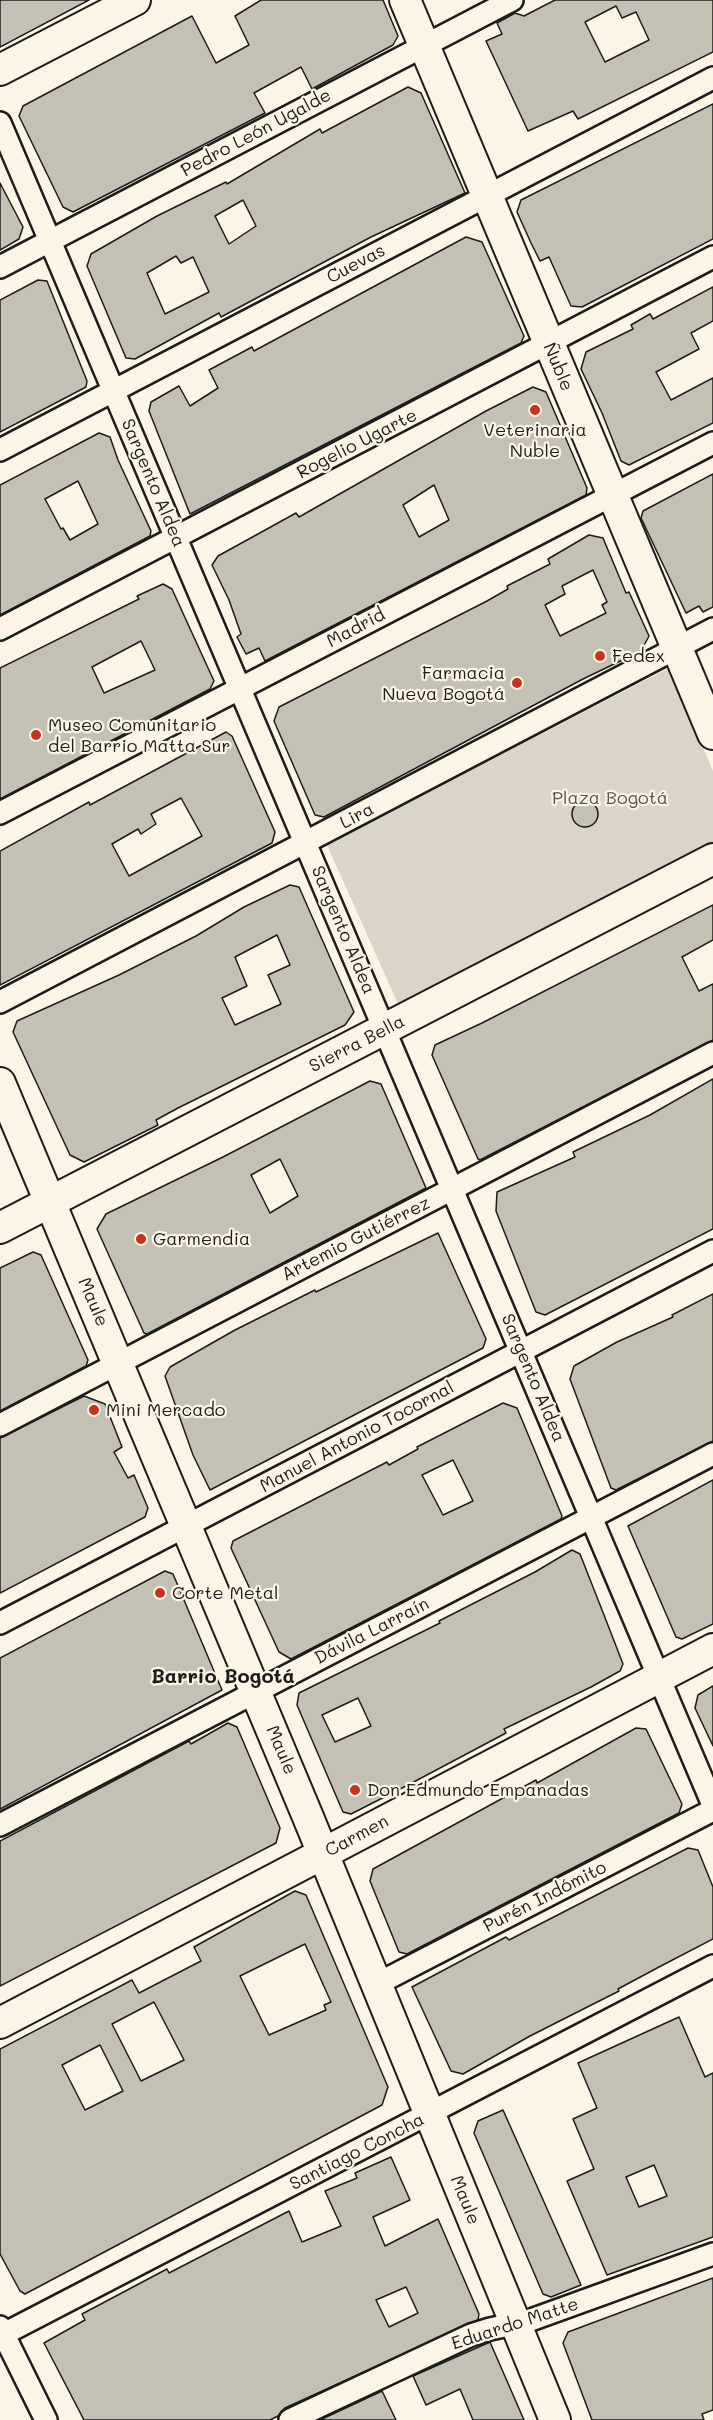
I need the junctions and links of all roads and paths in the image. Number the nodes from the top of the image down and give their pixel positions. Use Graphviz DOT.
graph roads {
  1 [pos="135,0"];
  2 [pos="405,0"];
  3 [pos="512,0"];
  4 [pos="424,46"];
  5 [pos="0,70"];
  6 [pos="713,78"];
  7 [pos="0,123"];
  8 [pos="487,196"];
  9 [pos="50,241"];
  10 [pos="713,257"];
  11 [pos="0,267"];
  12 [pos="548,344"];
  13 [pos="114,391"];
  14 [pos="713,442"];
  15 [pos="0,450"];
  16 [pos="611,495"];
  17 [pos="176,537"];
  18 [pos="0,629"];
  19 [pos="713,629"];
  20 [pos="677,648"];
  21 [pos="240,688"];
  22 [pos="713,734"];
  23 [pos="0,813"];
  24 [pos="306,842"];
  25 [pos="713,859"];
  26 [pos="0,1002"];
  27 [pos="385,1029"];
  28 [pos="713,1053"];
  29 [pos="0,1083"];
  30 [pos="453,1188"];
  31 [pos="51,1202"];
  32 [pos="0,1228"];
  33 [pos="713,1251"];
  34 [pos="522,1351"];
  35 [pos="119,1362"];
  36 [pos="0,1425"];
  37 [pos="713,1454"];
  38 [pos="593,1518"];
  39 [pos="187,1525"];
  40 [pos="0,1623"];
  41 [pos="713,1649"];
  42 [pos="660,1676"];
  43 [pos="256,1690"];
  44 [pos="713,1805"];
  45 [pos="713,1810"];
  46 [pos="0,1824"];
  47 [pos="323,1853"];
  48 [pos="713,1966"];
  49 [pos="377,1984"];
  50 [pos="0,2023"];
  51 [pos="430,2114"];
  52 [pos="713,2254"];
  53 [pos="515,2324"];
  54 [pos="1,2333"];
  55 [pos="46,2420"];
  56 [pos="290,2420"];
  57 [pos="555,2420"];
  1 -- 5 [label="main road"];
  2 -- 4 [label="main road, Ñuble"];
  3 -- 4 [label="street, Pedro León Ugalde"];
  4 -- 8 [label="main road, Ñuble"];
  4 -- 9 [label="street, Pedro León Ugalde"];
  6 -- 8 [label="street, Cuevas"];
  7 -- 9 [label="street, Sargento Aldea"];
  8 -- 12 [label="main road, Ñuble"];
  8 -- 13 [label="street, Cuevas"];
  9 -- 11 [label="street, Pedro León Ugalde"];
  9 -- 13 [label="street, Sargento Aldea"];
  10 -- 12 [label="street, Rogelio Ugarte"];
  12 -- 16 [label="main road, Ñuble"];
  12 -- 17 [label="street, Rogelio Ugarte"];
  13 -- 15 [label="street, Cuevas"];
  13 -- 17 [label="street, Sargento Aldea"];
  14 -- 16 [label="street, Madrid"];
  16 -- 20 [label="main road, Ñuble"];
  16 -- 21 [label="street, Madrid"];
  17 -- 18 [label="street, Rogelio Ugarte"];
  17 -- 21 [label="street, Sargento Aldea"];
  19 -- 20 [label="street, Lira"];
  20 -- 22 [label="main road, Ñuble"];
  20 -- 24 [label="street, Lira"];
  21 -- 23 [label="street, Madrid"];
  21 -- 24 [label="street, Sargento Aldea"];
  24 -- 26 [label="street, Lira"];
  24 -- 27 [label="street, Sargento Aldea"];
  25 -- 27 [label="main road, Sierra Bella"];
  27 -- 30 [label="street, Sargento Aldea"];
  27 -- 31 [label="main road, Sierra Bella"];
  28 -- 30 [label="street, Artemio Gutiérrez"];
  29 -- 31 [label="main road, Maule"];
  30 -- 34 [label="street, Sargento Aldea"];
  30 -- 35 [label="street, Artemio Gutiérrez"];
  31 -- 32 [label="main road, Sierra Bella"];
  31 -- 35 [label="main road, Maule"];
  33 -- 34 [label="street, Manuel Antonio Tocornal"];
  34 -- 38 [label="street, Sargento Aldea"];
  34 -- 39 [label="street, Manuel Antonio Tocornal"];
  35 -- 36 [label="street, Artemio Gutiérrez"];
  35 -- 39 [label="main road, Maule"];
  37 -- 38 [label="street, Dávila Larraín"];
  38 -- 42 [label="street, Sargento Aldea"];
  38 -- 43 [label="street, Dávila Larraín"];
  39 -- 40 [label="street, Manuel Antonio Tocornal"];
  39 -- 43 [label="main road, Maule"];
  41 -- 42 [label="main road, Carmen"];
  42 -- 44 [label="street, Sargento Aldea"];
  42 -- 47 [label="main road, Carmen"];
  43 -- 46 [label="street, Dávila Larraín"];
  43 -- 47 [label="main road, Maule"];
  45 -- 49 [label="street, Purén Indómito"];
  47 -- 49 [label="main road, Maule"];
  47 -- 50 [label="main road, Carmen"];
  48 -- 51 [label="street, Santiago Concha"];
  49 -- 51 [label="main road, Maule"];
  51 -- 53 [label="main road, Maule"];
  51 -- 54 [label="street, Santiago Concha"];
  52 -- 53 [label="street, Eduardo Matte"];
  53 -- 56 [label="street, Eduardo Matte"];
  53 -- 57 [label="main road, Maule"];
  54 -- 55 [label="street"];
}
